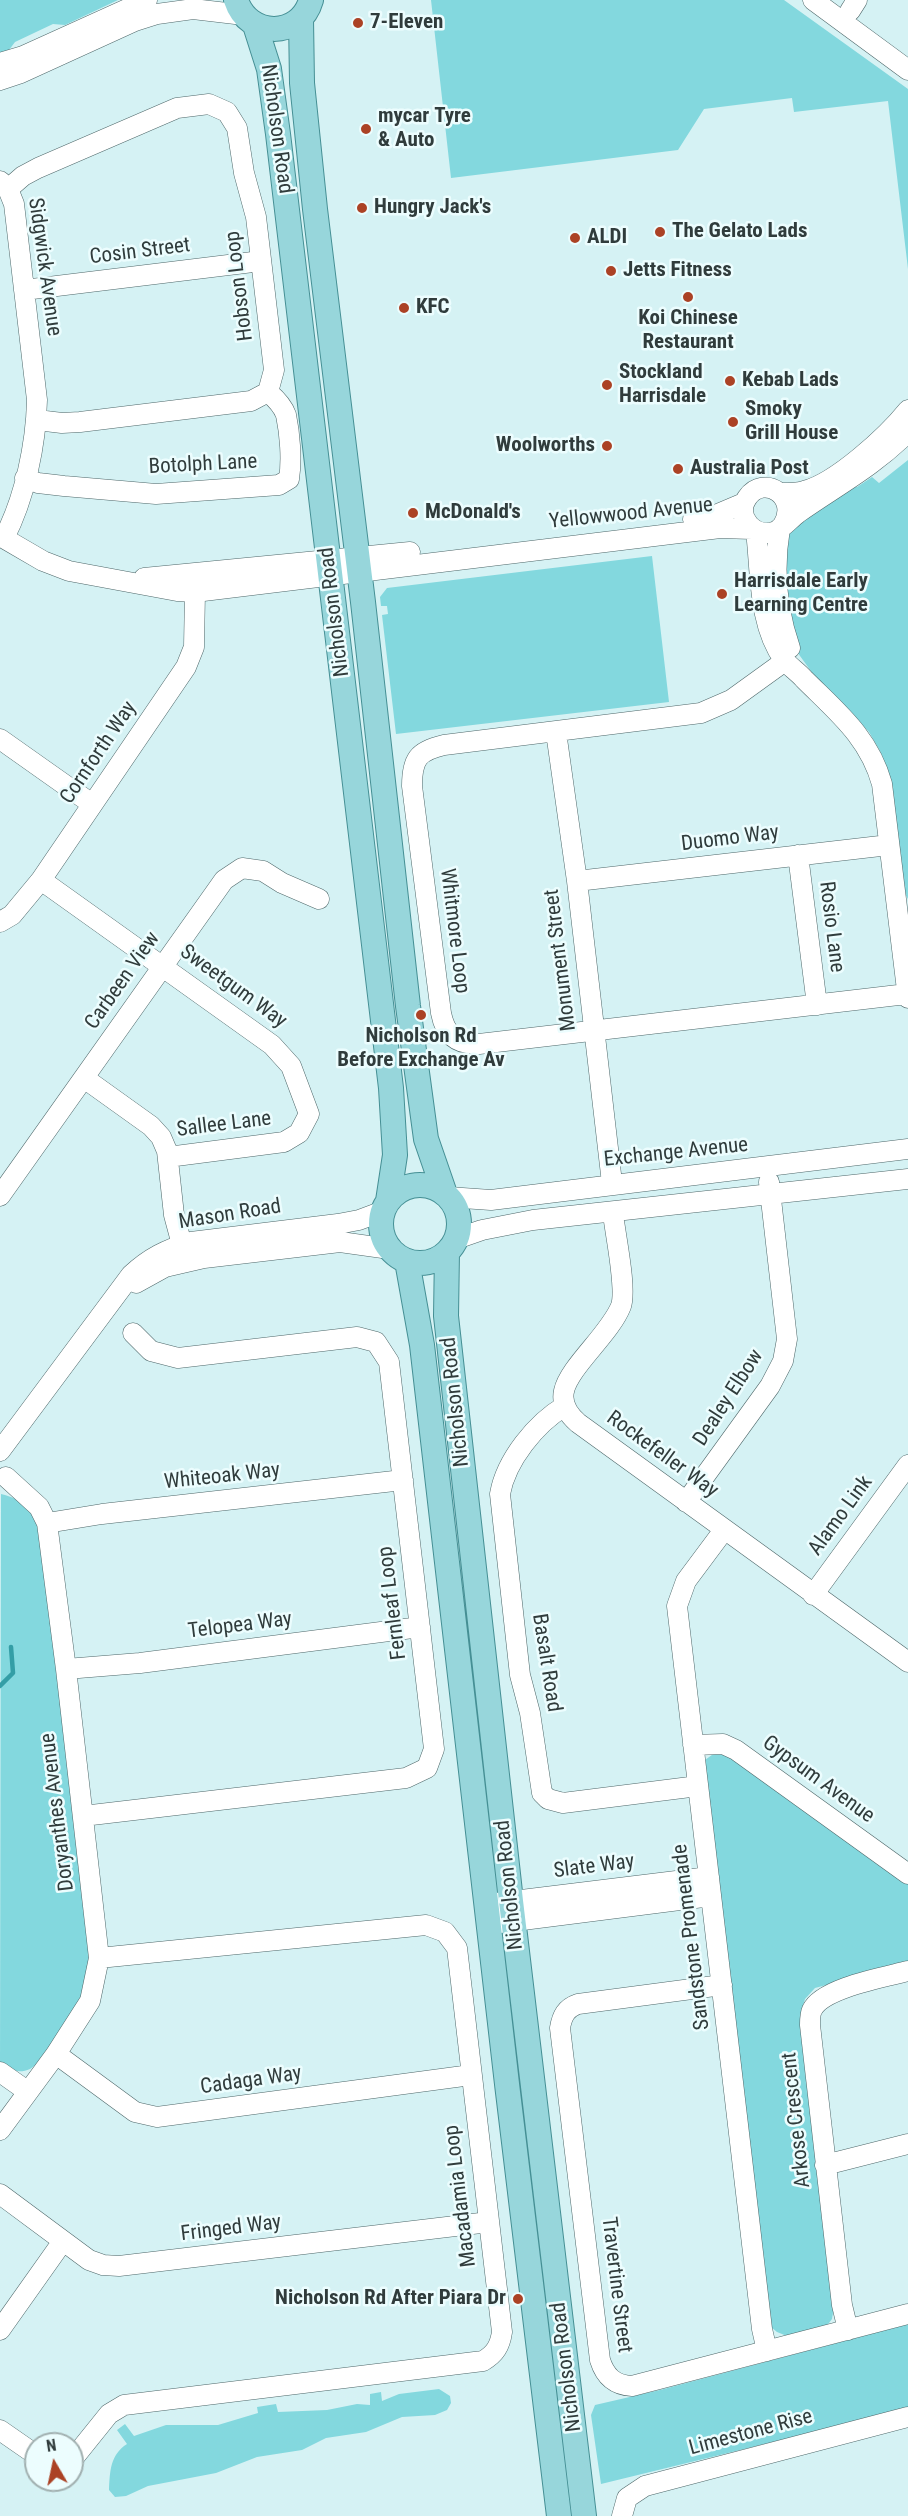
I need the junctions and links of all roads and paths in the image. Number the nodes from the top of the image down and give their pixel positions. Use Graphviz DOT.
graph roads {
  1 [pos="147,0"];
  2 [pos="813,0"];
  3 [pos="847,4"];
  4 [pos="311,7"];
  5 [pos="245,13"];
  6 [pos="908,55"];
  7 [pos="0,63"];
  8 [pos="908,70"];
  9 [pos="0,80"];
  10 [pos="4,185"];
  11 [pos="261,261"];
  12 [pos="24,290"];
  13 [pos="268,392"];
  14 [pos="908,410"];
  15 [pos="36,420"];
  16 [pos="908,432"];
  17 [pos="25,478"];
  18 [pos="781,494"];
  19 [pos="744,503"];
  20 [pos="782,527"];
  21 [pos="754,530"];
  22 [pos="2,537"];
  23 [pos="358,564"];
  24 [pos="330,568"];
  25 [pos="123,580"];
  26 [pos="195,592"];
  27 [pos="792,667"];
  28 [pos="556,732"];
  29 [pos="0,739"];
  30 [pos="92,804"];
  31 [pos="889,845"];
  32 [pos="798,855"];
  33 [pos="41,880"];
  34 [pos="577,881"];
  35 [pos="319,899"];
  36 [pos="903,920"];
  37 [pos="0,922"];
  38 [pos="163,966"];
  39 [pos="908,996"];
  40 [pos="817,1005"];
  41 [pos="593,1031"];
  42 [pos="84,1078"];
  43 [pos="309,1114"];
  44 [pos="908,1149"];
  45 [pos="168,1157"];
  46 [pos="767,1168"];
  47 [pos="908,1179"];
  48 [pos="612,1183"];
  49 [pos="770,1194"];
  50 [pos="0,1196"];
  51 [pos="446,1196"];
  52 [pos="386,1206"];
  53 [pos="613,1213"];
  54 [pos="452,1246"];
  55 [pos="184,1253"];
  56 [pos="398,1255"];
  57 [pos="133,1333"];
  58 [pos="565,1406"];
  59 [pos="0,1451"];
  60 [pos="908,1465"];
  61 [pos="3,1480"];
  62 [pos="403,1480"];
  63 [pos="686,1502"];
  64 [pos="47,1523"];
  65 [pos="724,1530"];
  66 [pos="813,1595"];
  67 [pos="420,1627"];
  68 [pos="908,1662"];
  69 [pos="66,1669"];
  70 [pos="693,1745"];
  71 [pos="698,1786"];
  72 [pos="83,1816"];
  73 [pos="908,1874"];
  74 [pos="710,1886"];
  75 [pos="513,1911"];
  76 [pos="486,1914"];
  77 [pos="99,1958"];
  78 [pos="908,1971"];
  79 [pos="722,1985"];
  80 [pos="56,2054"];
  81 [pos="0,2072"];
  82 [pos="471,2075"];
  83 [pos="27,2091"];
  84 [pos="0,2130"];
  85 [pos="908,2144"];
  86 [pos="825,2165"];
  87 [pos="0,2194"];
  88 [pos="489,2222"];
  89 [pos="63,2241"];
  90 [pos="908,2314"];
  91 [pos="0,2330"];
  92 [pos="848,2330"];
  93 [pos="767,2351"];
  94 [pos="908,2417"];
  95 [pos="0,2430"];
  96 [pos="84,2445"];
  97 [pos="24,2447"];
  98 [pos="559,2516"];
  99 [pos="584,2516"];
  100 [pos="622,2516"];
  1 -- 7 [label="street"];
  2 -- 8 [label="street"];
  3 -- 6 [label="street"];
  4 -- 5 [label="main road, Nicholson Road"];
  4 -- 23 [label="main road, Nicholson Road"];
  5 -- 9 [label="street"];
  5 -- 24 [label="main road, Nicholson Road"];
  10 -- 11 [label="street, Hobson Loop"];
  10 -- 12 [label="street, Sidgwick Avenue"];
  11 -- 12 [label="street, Cosin Street"];
  11 -- 13 [label="street, Hobson Loop"];
  12 -- 15 [label="street, Sidgwick Avenue"];
  13 -- 15 [label="street"];
  13 -- 17 [label="street, Botolph Lane"];
  14 -- 18 [label="street, Yellowwood Avenue"];
  15 -- 17 [label="street, Sidgwick Avenue"];
  16 -- 20 [label="street, Yellowwood Avenue"];
  17 -- 22 [label="street, Sidgwick Avenue"];
  18 -- 19 [label="street, Yellowwood Avenue"];
  18 -- 20 [label="street"];
  19 -- 21 [label="street, Yellowwood Avenue"];
  19 -- 23 [label="street, Yellowwood Avenue"];
  20 -- 21 [label="street, Yellowwood Avenue"];
  20 -- 27 [label="street"];
  21 -- 23 [label="street, Yellowwood Avenue"];
  21 -- 27 [label="street"];
  22 -- 25 [label="street, Yellowwood Avenue"];
  23 -- 24 [label="street, Yellowwood Avenue"];
  23 -- 51 [label="main road, Nicholson Road"];
  24 -- 25 [label="street, Yellowwood Avenue"];
  24 -- 26 [label="street, Yellowwood Avenue"];
  24 -- 52 [label="main road, Nicholson Road"];
  25 -- 26 [label="street, Yellowwood Avenue"];
  26 -- 30 [label="street, Cornforth Way"];
  27 -- 28 [label="street, Whitmore Loop"];
  27 -- 31 [label="street"];
  28 -- 34 [label="street, Monument Street"];
  28 -- 41 [label="street, Whitmore Loop"];
  29 -- 30 [label="street"];
  30 -- 33 [label="street, Cornforth Way"];
  31 -- 32 [label="street, Duomo Way"];
  31 -- 36 [label="street"];
  32 -- 34 [label="street, Duomo Way"];
  32 -- 40 [label="street, Rosio Lane"];
  33 -- 37 [label="street, Cornforth Way"];
  33 -- 38 [label="street, Sweetgum Way"];
  34 -- 41 [label="street, Monument Street"];
  35 -- 38 [label="street, Carbeen View"];
  36 -- 39 [label="street"];
  38 -- 42 [label="street, Carbeen View"];
  38 -- 43 [label="street, Sweetgum Way"];
  39 -- 40 [label="street, Whitmore Loop"];
  40 -- 41 [label="street, Whitmore Loop"];
  41 -- 48 [label="street, Monument Street"];
  42 -- 45 [label="street"];
  42 -- 50 [label="street, Carbeen View"];
  43 -- 45 [label="street, Sallee Lane"];
  44 -- 46 [label="street, Exchange Avenue"];
  45 -- 55 [label="street"];
  46 -- 48 [label="street, Exchange Avenue"];
  46 -- 49 [label="street, Dealey Elbow"];
  47 -- 49 [label="street"];
  48 -- 51 [label="street, Exchange Avenue"];
  49 -- 53 [label="street"];
  49 -- 63 [label="street, Dealey Elbow"];
  51 -- 52 [label="main road"];
  51 -- 54 [label="main road, Nicholson Road"];
  52 -- 55 [label="street, Mason Road"];
  52 -- 56 [label="main road, Nicholson Road"];
  53 -- 54 [label="street"];
  53 -- 58 [label="street"];
  54 -- 56 [label="main road"];
  54 -- 75 [label="main road, Nicholson Road"];
  55 -- 56 [label="street, Mason Road"];
  55 -- 59 [label="street, Mason Road"];
  56 -- 76 [label="main road, Nicholson Road"];
  57 -- 62 [label="street, Fernleaf Loop"];
  58 -- 63 [label="street, Rockefeller Way"];
  58 -- 71 [label="street, Basalt Road"];
  59 -- 61 [label="street"];
  60 -- 66 [label="street, Alamo Link"];
  61 -- 64 [label="street, Doryanthes Avenue"];
  62 -- 64 [label="street, Whiteoak Way"];
  62 -- 67 [label="street, Fernleaf Loop"];
  63 -- 65 [label="street, Rockefeller Way"];
  64 -- 69 [label="street, Doryanthes Avenue"];
  65 -- 66 [label="street, Rockefeller Way"];
  65 -- 70 [label="street, Sandstone Promenade"];
  66 -- 68 [label="street, Rockefeller Way"];
  67 -- 69 [label="street, Telopea Way"];
  67 -- 72 [label="street, Fernleaf Loop"];
  69 -- 72 [label="street, Doryanthes Avenue"];
  70 -- 71 [label="street, Sandstone Promenade"];
  70 -- 73 [label="street, Gypsum Avenue"];
  71 -- 74 [label="street, Sandstone Promenade"];
  72 -- 77 [label="street, Doryanthes Avenue"];
  74 -- 75 [label="street, Slate Way"];
  74 -- 79 [label="street, Sandstone Promenade"];
  75 -- 76 [label="street, Slate Way"];
  75 -- 99 [label="main road, Nicholson Road"];
  76 -- 98 [label="main road, Nicholson Road"];
  77 -- 80 [label="street, Doryanthes Avenue"];
  77 -- 82 [label="street, Macadamia Loop"];
  78 -- 86 [label="street, Arkose Crescent"];
  79 -- 93 [label="street, Sandstone Promenade"];
  79 -- 93 [label="street, Travertine Street"];
  80 -- 82 [label="street, Cadaga Way"];
  80 -- 83 [label="street, Doryanthes Avenue"];
  81 -- 83 [label="street"];
  82 -- 88 [label="street, Macadamia Loop"];
  83 -- 84 [label="street, Doryanthes Avenue"];
  85 -- 86 [label="street"];
  86 -- 92 [label="street, Arkose Crescent"];
  87 -- 89 [label="street, Fringed Way"];
  88 -- 89 [label="street, Fringed Way"];
  88 -- 96 [label="street, Macadamia Loop"];
  89 -- 91 [label="street"];
  90 -- 92 [label="street, Travertine Street"];
  92 -- 93 [label="street, Travertine Street"];
  94 -- 100 [label="street, Limestone Rise"];
  95 -- 97 [label="street"];
}
